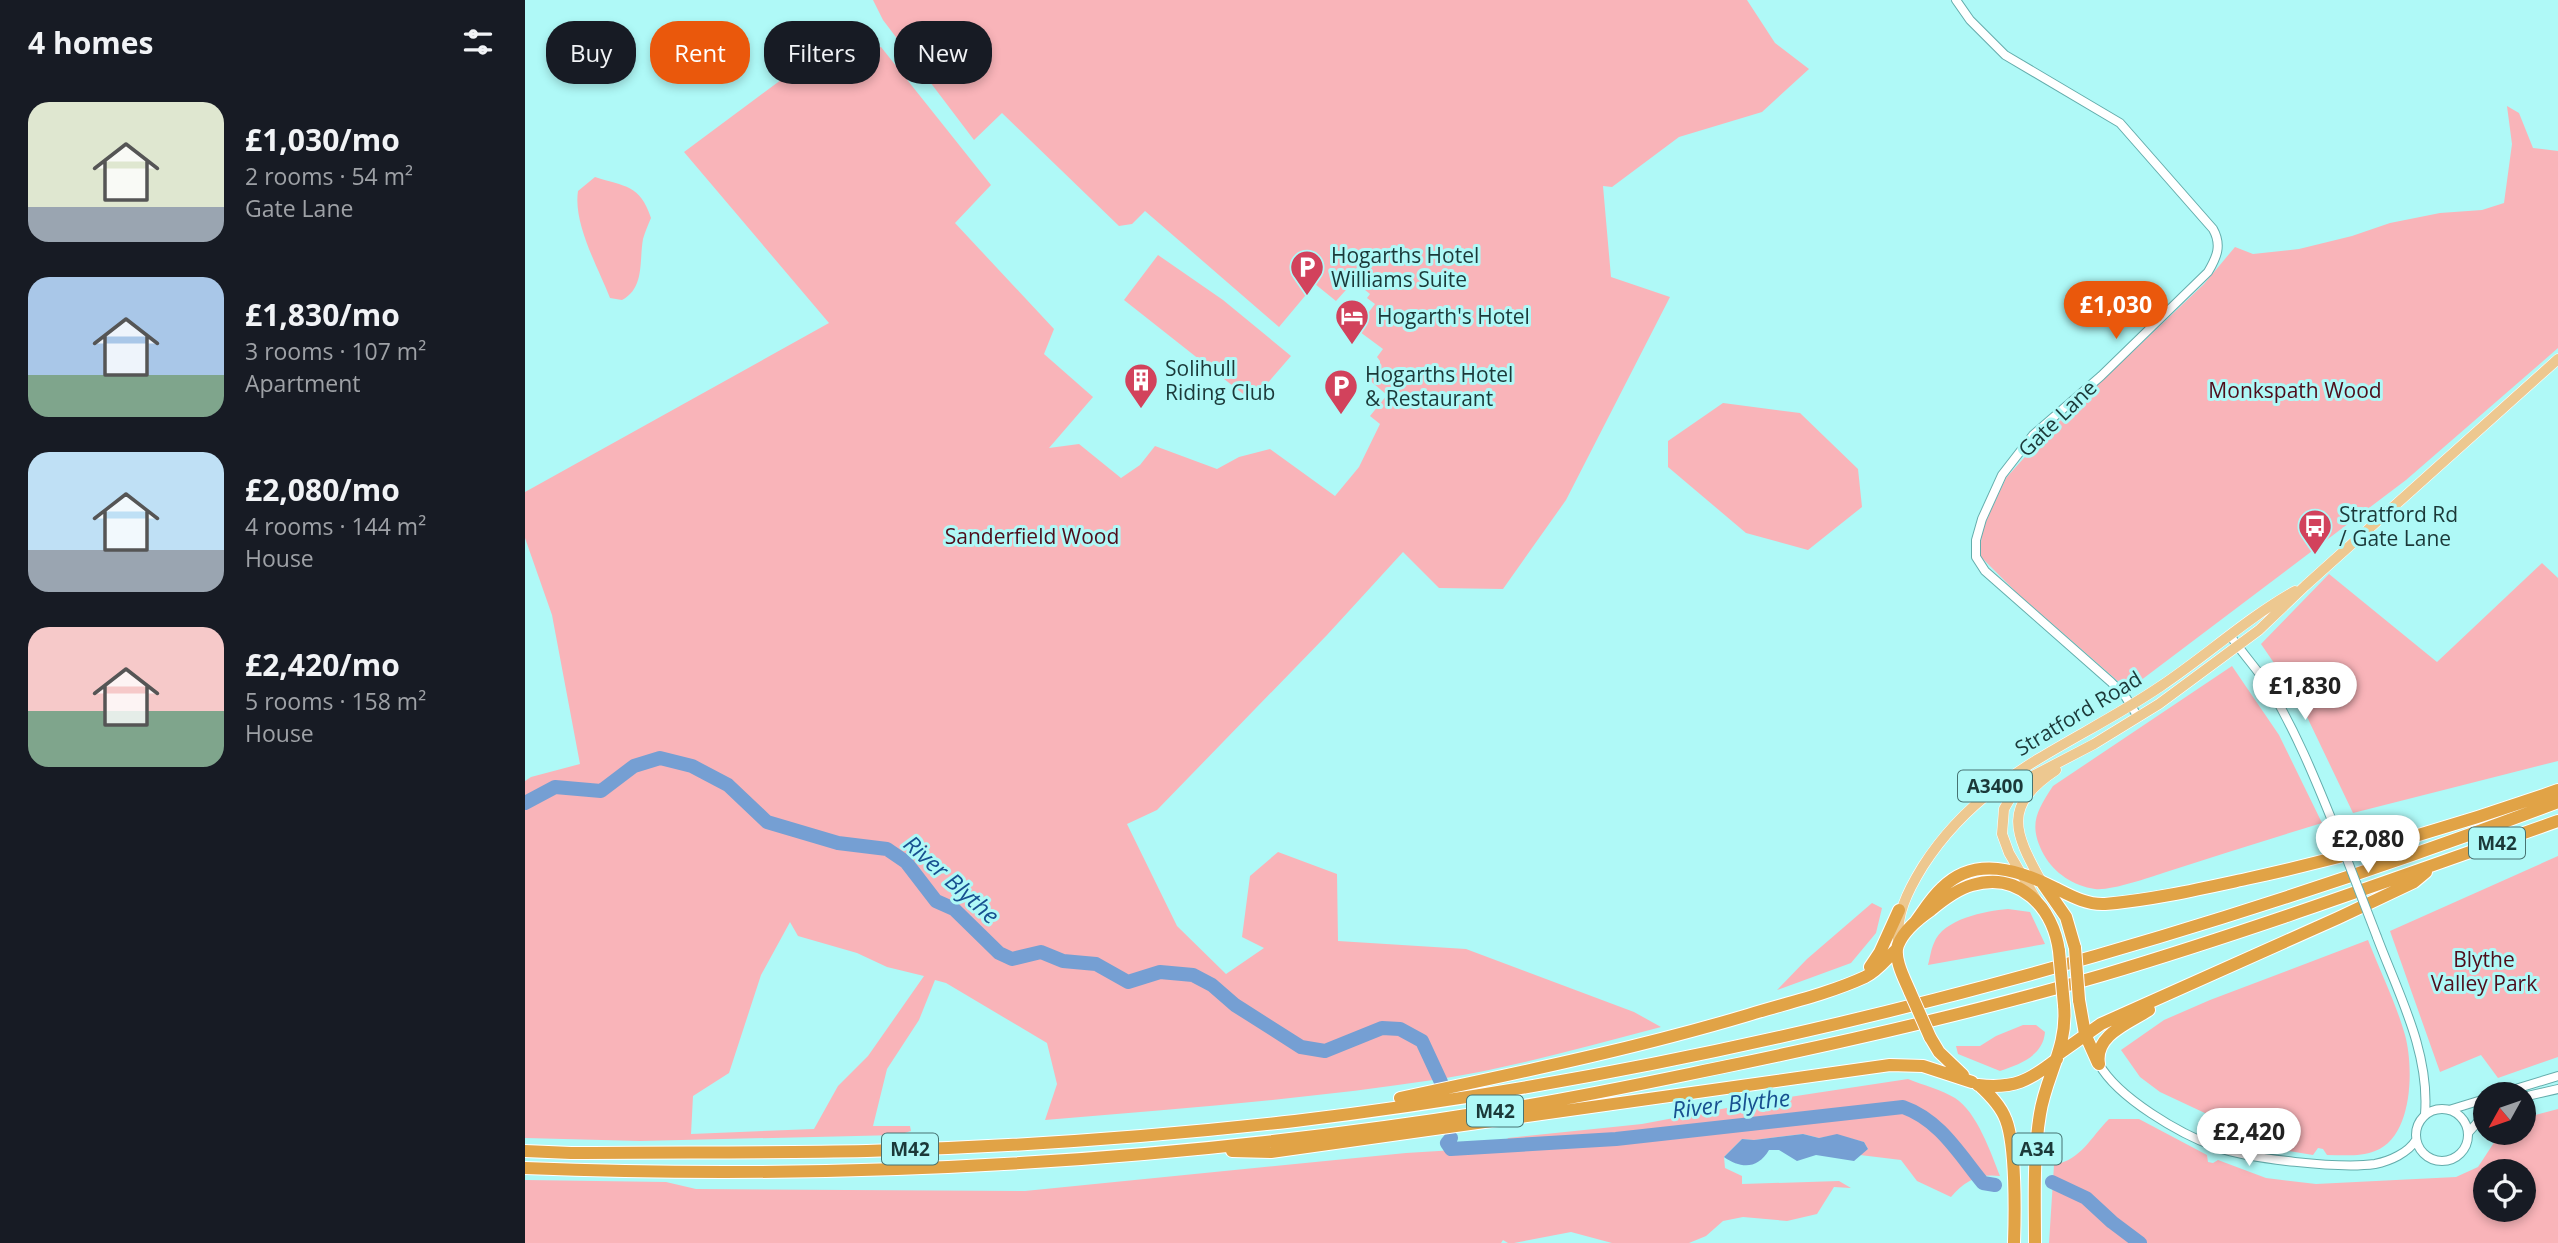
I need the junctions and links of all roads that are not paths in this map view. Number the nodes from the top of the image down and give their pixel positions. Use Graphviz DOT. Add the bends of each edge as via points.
graph roads {
  1 [pos="1956,0"];
  2 [pos="2558,359"];
  3 [pos="2305,586"];
  4 [pos="2230,635"];
  5 [pos="2237,645"];
  6 [pos="2131,706"];
  7 [pos="2138,717"];
  8 [pos="2094,744"];
  9 [pos="2558,790"];
  10 [pos="2558,803"];
  11 [pos="2558,821"];
  12 [pos="2435,864"];
  13 [pos="2019,872"];
  14 [pos="2041,881"];
  15 [pos="2038,902"];
  16 [pos="1899,910"];
  17 [pos="1916,921"];
  18 [pos="1897,947"];
  19 [pos="1854,981"];
  20 [pos="2175,992"];
  21 [pos="2085,1034"];
  22 [pos="2059,1056"];
  23 [pos="2099,1064"];
  24 [pos="2558,1076"];
  25 [pos="1976,1083"];
  26 [pos="2536,1083"];
  27 [pos="2558,1089"];
  28 [pos="2536,1094"];
  29 [pos="2473,1103"];
  30 [pos="2449,1110"];
  31 [pos="2425,1114"];
  32 [pos="1294,1121"];
  33 [pos="2473,1127"];
  34 [pos="2468,1133"];
  35 [pos="2416,1140"];
  36 [pos="525,1151"];
  37 [pos="1161,1151"];
  38 [pos="525,1168"];
  39 [pos="2014,1243"];
  40 [pos="2035,1243"];
  1 -- 6 [label="street, Gate Lane" via="2005,55 2120,122 2218,238 2208,272 2033,435 2002,475 1976,540 1976,556 1985,571 2111,682"];
  2 -- 3 [label="main road, Stratford Road / A3400"];
  3 -- 4 [label="main road, Stratford Road / A3400"];
  3 -- 5 [label="main road, Stratford Road / A3400"];
  4 -- 5 [label="street"];
  4 -- 6 [label="main road, Stratford Road / A3400"];
  5 -- 7 [label="main road, Stratford Road / A3400"];
  5 -- 31 [label="street, bridge" via="2282,709 2333,823 2423,1065"];
  6 -- 7 [label="street, Gate Lane"];
  6 -- 16 [label="main road, Stratford Road / A3400" via="2046,753 1977,801 1929,857"];
  7 -- 8 [label="main road, Stratford Road / A3400"];
  8 -- 13 [label="main road, Stratford Road / A3400" via="2027,779 2009,799 2001,821 2002,835"];
  8 -- 14 [label="main road" via="2035,786 2022,804 2018,835"];
  9 -- 14 [label="highway" via="2358,853 2195,890 2101,904 2072,897"];
  10 -- 32 [label="highway, M42" via="2170,935 1828,1027 1599,1075"];
  11 -- 12 [label="highway, M42"];
  12 -- 20 [label="highway" via="2414,882"];
  12 -- 37 [label="highway, M42" via="2101,975 1844,1042 1495,1111"];
  13 -- 14 [label="highway"];
  13 -- 15 [label="main road, Stratford Road / A3400"];
  13 -- 17 [label="highway" via="1983,869 1962,874 1940,889"];
  14 -- 21 [label="highway, bridge" via="2066,917 2075,948"];
  15 -- 17 [label="highway" via="2011,886 1979,883 1958,891"];
  15 -- 22 [label="highway, A34, bridge" via="2053,925 2059,951 2065,1018"];
  16 -- 18 [label="main road, Stratford Road"];
  16 -- 19 [label="highway" via="1880,952"];
  17 -- 18 [label="highway"];
  18 -- 19 [label="highway" via="1873,972"];
  18 -- 25 [label="highway, A34, bridge" via="1930,1037 1950,1065"];
  19 -- 32 [label="highway" via="1614,1052"];
  20 -- 21 [label="highway"];
  20 -- 23 [label="highway" via="2102,1042"];
  21 -- 22 [label="highway"];
  21 -- 23 [label="highway"];
  22 -- 25 [label="highway" via="2023,1082 2003,1087"];
  22 -- 40 [label="highway, A34" via="2039,1116"];
  23 -- 35 [label="street" via="2144,1107 2217,1147 2274,1159 2375,1164 2408,1150"];
  24 -- 26 [label="street"];
  25 -- 37 [label="highway" via="1923,1066 1890,1065 1271,1152"];
  25 -- 39 [label="highway, A34" via="2000,1108 2008,1126"];
  27 -- 28 [label="street"];
  29 -- 30 [label="street"];
  30 -- 31 [label="street"];
  30 -- 34 [label="street" via="2462,1118"];
  31 -- 35 [label="street" via="2417,1126"];
  32 -- 36 [label="highway, M42" via="1115,1138 869,1151"];
  33 -- 34 [label="street"];
  34 -- 35 [label="street" via="2465,1148 2445,1161 2423,1154"];
  37 -- 38 [label="highway, M42" via="973,1165 770,1171"];
}
